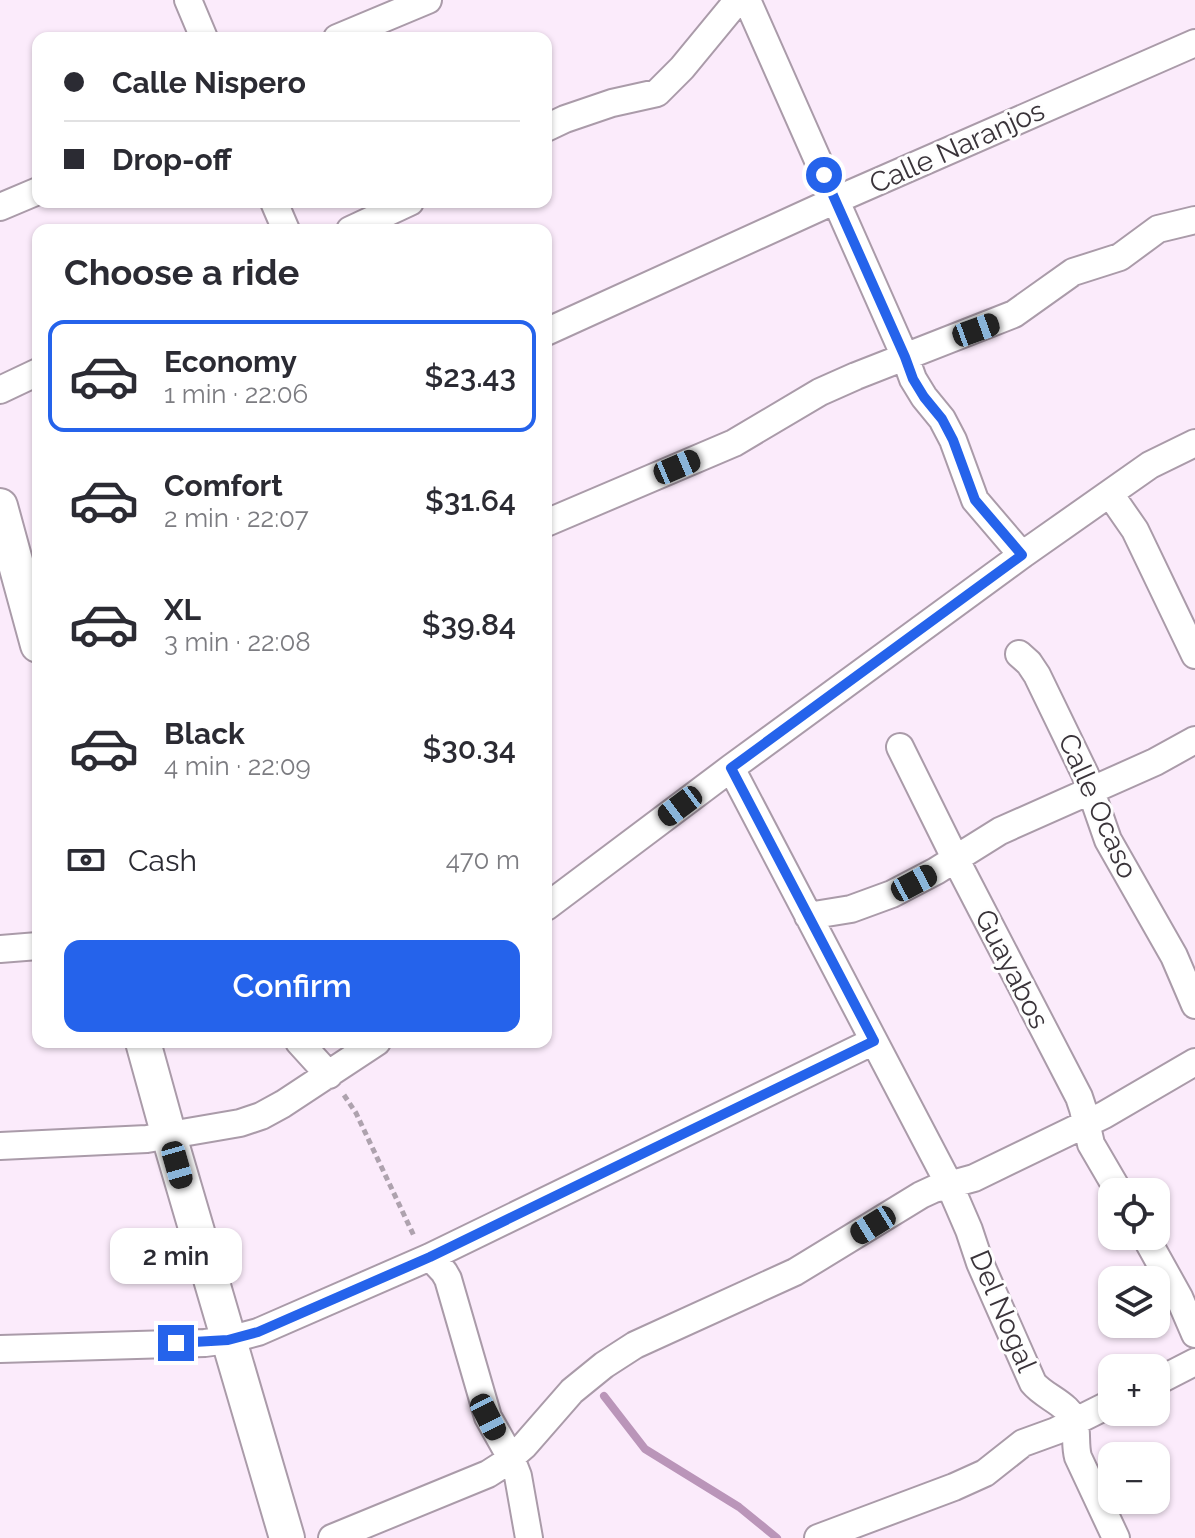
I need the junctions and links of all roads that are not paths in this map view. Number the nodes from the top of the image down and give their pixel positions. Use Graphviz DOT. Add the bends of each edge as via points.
graph roads {
  1 [pos="188,0"];
  2 [pos="428,0"];
  3 [pos="738,0"];
  4 [pos="747,0"];
  5 [pos="201,32"];
  6 [pos="352,32"];
  7 [pos="1195,43"];
  8 [pos="552,125"];
  9 [pos="32,194"];
  10 [pos="836,200"];
  11 [pos="0,207"];
  12 [pos="397,208"];
  13 [pos="1195,220"];
  14 [pos="363,224"];
  15 [pos="552,329"];
  16 [pos="905,357"];
  17 [pos="32,375"];
  18 [pos="0,390"];
  19 [pos="1195,443"];
  20 [pos="1110,494"];
  21 [pos="0,506"];
  22 [pos="552,520"];
  23 [pos="1022,555"];
  24 [pos="29,572"];
  25 [pos="32,596"];
  26 [pos="1019,654"];
  27 [pos="1195,655"];
  28 [pos="1195,740"];
  29 [pos="900,747"];
  30 [pos="731,768"];
  31 [pos="1092,789"];
  32 [pos="956,860"];
  33 [pos="552,902"];
  34 [pos="808,916"];
  35 [pos="1,945"];
  36 [pos="32,946"];
  37 [pos="1195,1005"];
  38 [pos="874,1041"];
  39 [pos="145,1048"];
  40 [pos="304,1048"];
  41 [pos="368,1048"];
  42 [pos="1195,1062"];
  43 [pos="329,1075"];
  44 [pos="1087,1124"];
  45 [pos="169,1136"];
  46 [pos="0,1146"];
  47 [pos="1111,1178"];
  48 [pos="950,1186"];
  49 [pos="1153,1250"];
  50 [pos="430,1257"];
  51 [pos="1195,1334"];
  52 [pos="228,1340"];
  53 [pos="0,1349"];
  54 [pos="1195,1362"];
  55 [pos="1170,1375"];
  56 [pos="1098,1410"];
  57 [pos="1075,1422"];
  58 [pos="511,1458"];
  59 [pos="287,1538"];
  60 [pos="332,1538"];
  61 [pos="529,1538"];
  62 [pos="818,1538"];
  63 [pos="1116,1538"];
  1 -- 5 [label="street"];
  2 -- 6 [label="street"];
  3 -- 8 [label="street" via="657,93"];
  4 -- 10 [label="street"];
  7 -- 10 [label="street, Calle Naranjos"];
  9 -- 11 [label="street"];
  10 -- 15 [label="street, Calle Naranjos"];
  10 -- 16 [label="street"];
  12 -- 14 [label="street"];
  13 -- 16 [label="street" via="1158,229 1120,257 1073,272 1014,314"];
  16 -- 22 [label="street" via="820,392 734,443"];
  16 -- 23 [label="street" via="913,379 953,440 975,500"];
  17 -- 18 [label="street"];
  19 -- 20 [label="street" via="1150,465"];
  20 -- 23 [label="street"];
  20 -- 27 [label="street" via="1135,530"];
  21 -- 24 [label="street"];
  23 -- 30 [label="street"];
  24 -- 25 [label="street"];
  26 -- 31 [label="street, Calle Ocaso" via="1037,675"];
  28 -- 31 [label="street"];
  29 -- 32 [label="street, Guayabos"];
  30 -- 33 [label="street"];
  30 -- 34 [label="street, Del Nogal"];
  31 -- 32 [label="street" via="1000,831"];
  31 -- 37 [label="street, Calle Ocaso" via="1108,840 1174,956"];
  32 -- 34 [label="street" via="870,904"];
  32 -- 44 [label="street, Guayabos" via="1079,1097"];
  34 -- 38 [label="street, Del Nogal"];
  35 -- 36 [label="street"];
  38 -- 48 [label="street, Del Nogal"];
  38 -- 50 [label="street"];
  39 -- 45 [label="street"];
  40 -- 43 [label="street"];
  41 -- 43 [label="street"];
  42 -- 44 [label="street"];
  43 -- 45 [label="street" via="261,1116"];
  44 -- 47 [label="street, Guayabos" via="1091,1144"];
  44 -- 48 [label="street"];
  45 -- 46 [label="street"];
  45 -- 52 [label="street"];
  48 -- 57 [label="street, Del Nogal" via="1033,1383 1063,1405"];
  48 -- 58 [label="street" via="921,1195 795,1272 635,1345 572,1391"];
  49 -- 51 [label="street"];
  50 -- 52 [label="street" via="258,1332"];
  50 -- 58 [label="street" via="448,1279 488,1417"];
  52 -- 53 [label="street"];
  52 -- 59 [label="street"];
  54 -- 55 [label="street"];
  56 -- 57 [label="street"];
  57 -- 62 [label="street" via="1023,1443 985,1473 954,1487"];
  57 -- 63 [label="street" via="1078,1457"];
  58 -- 60 [label="street" via="488,1474"];
  58 -- 61 [label="street"];
}
